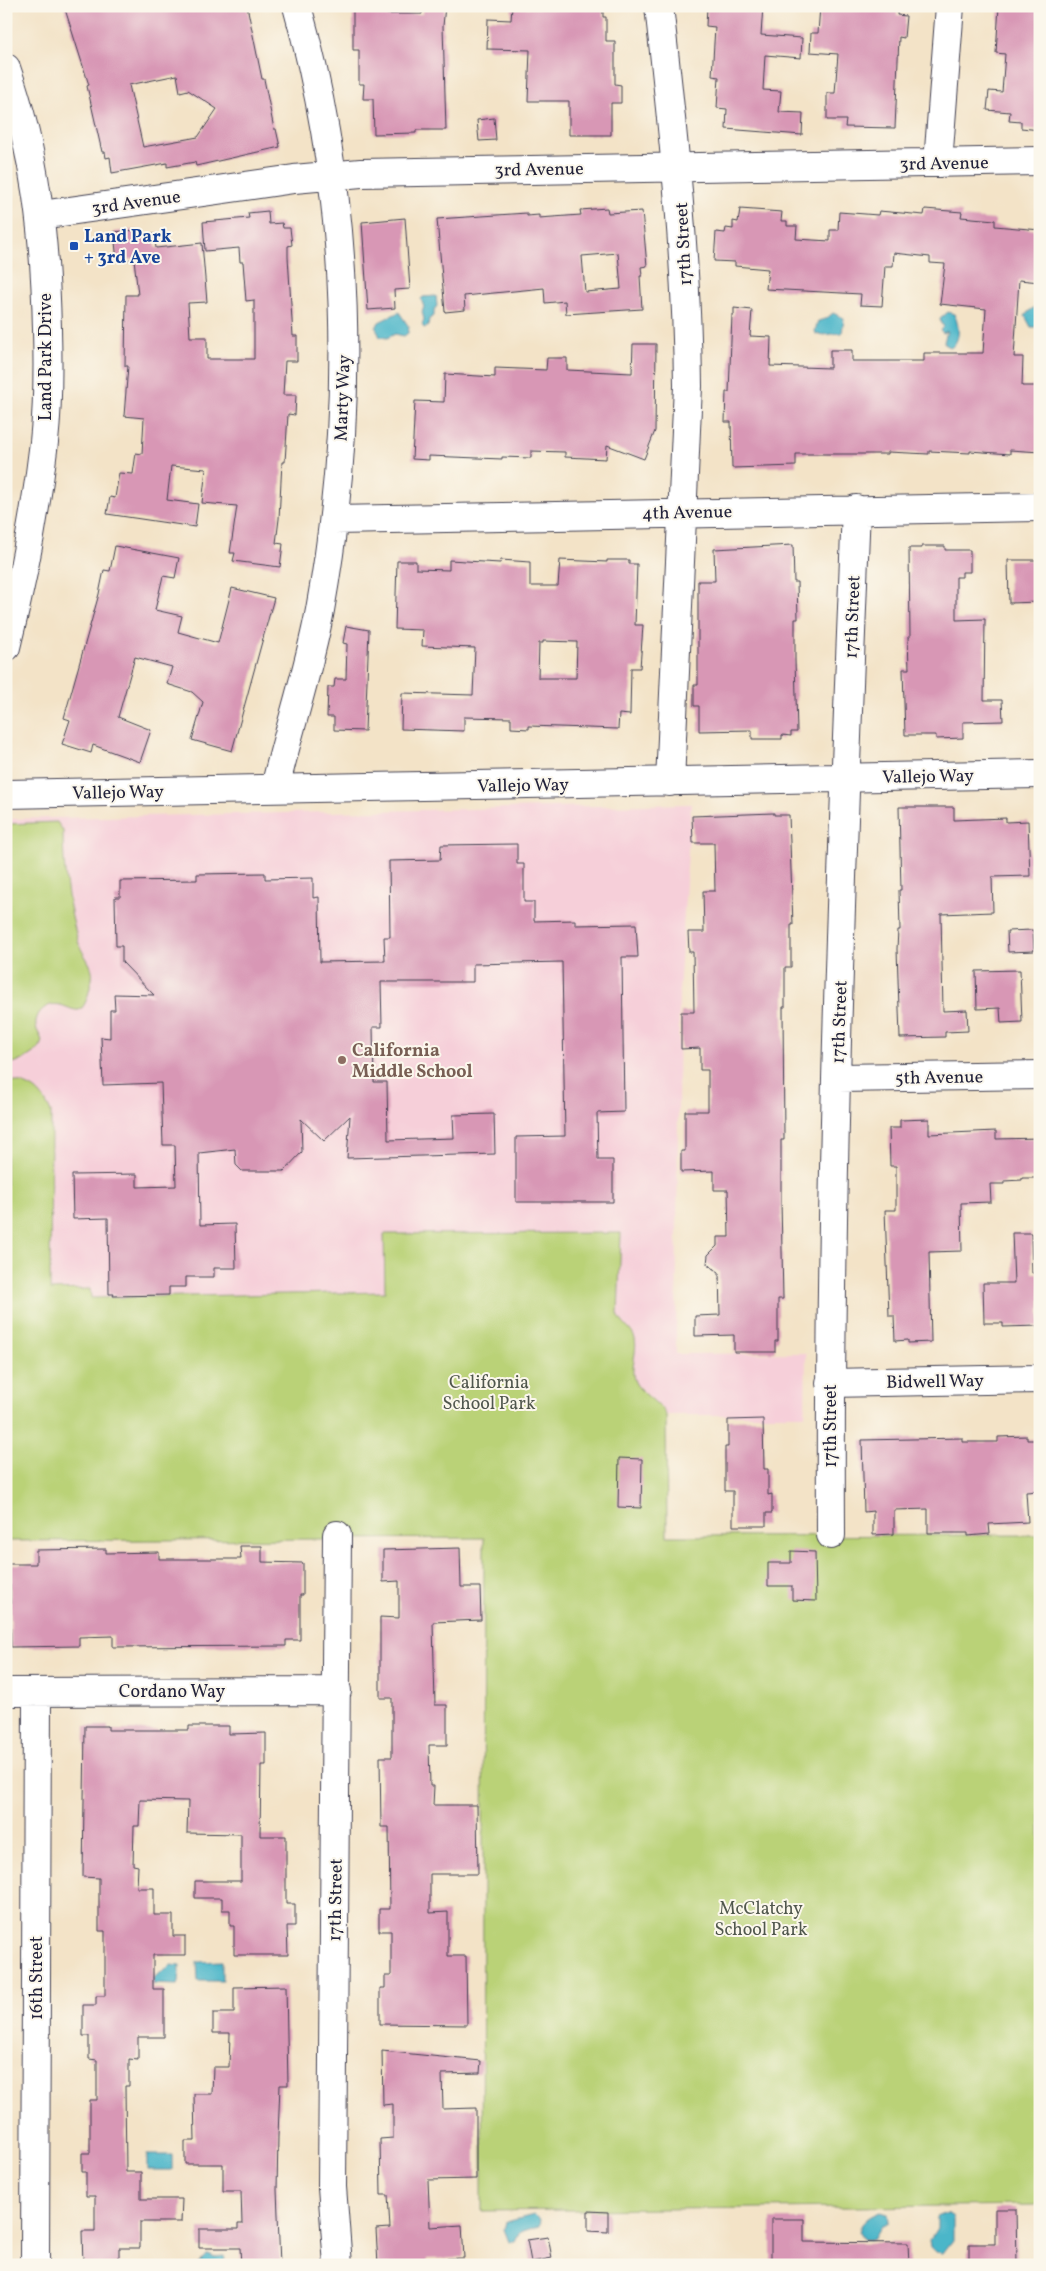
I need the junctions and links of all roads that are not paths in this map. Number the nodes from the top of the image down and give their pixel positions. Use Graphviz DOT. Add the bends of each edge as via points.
graph roads {
  1 [pos="297,6"];
  2 [pos="659,6"];
  3 [pos="950,6"];
  4 [pos="6,68"];
  5 [pos="1040,161"];
  6 [pos="938,163"];
  7 [pos="677,168"];
  8 [pos="332,175"];
  9 [pos="41,215"];
  10 [pos="1040,507"];
  11 [pos="856,509"];
  12 [pos="681,512"];
  13 [pos="334,520"];
  14 [pos="6,647"];
  15 [pos="1040,774"];
  16 [pos="847,778"];
  17 [pos="670,782"];
  18 [pos="274,788"];
  19 [pos="6,794"];
  20 [pos="1040,1075"];
  21 [pos="838,1078"];
  22 [pos="1040,1380"];
  23 [pos="830,1383"];
  24 [pos="337,1535"];
  25 [pos="830,1535"];
  26 [pos="337,1691"];
  27 [pos="6,1692"];
  28 [pos="37,1692"];
  29 [pos="35,2265"];
  30 [pos="338,2265"];
  1 -- 8 [label="street, Marty Way"];
  2 -- 7 [label="street, 17th Street"];
  3 -- 6 [label="street"];
  4 -- 9 [label="street, Land Park Drive" via="30,152"];
  5 -- 6 [label="street, 3rd Avenue"];
  6 -- 7 [label="street, 3rd Avenue"];
  7 -- 8 [label="street, 3rd Avenue" via="394,171"];
  7 -- 12 [label="street, 17th Street" via="688,324"];
  8 -- 9 [label="street, 3rd Avenue"];
  8 -- 13 [label="street, Marty Way" via="339,243 344,370"];
  9 -- 14 [label="street, Land Park Drive" via="48,362 44,441 24,573"];
  10 -- 11 [label="street, 4th Avenue"];
  11 -- 12 [label="street, 4th Avenue"];
  11 -- 16 [label="street, 17th Street"];
  12 -- 13 [label="street, 4th Avenue"];
  12 -- 17 [label="street, 17th Street"];
  13 -- 18 [label="street, Marty Way" via="305,675"];
  15 -- 16 [label="street, Vallejo Way"];
  16 -- 17 [label="street, Vallejo Way"];
  16 -- 21 [label="street, 17th Street"];
  17 -- 18 [label="street, Vallejo Way"];
  18 -- 19 [label="street, Vallejo Way"];
  20 -- 21 [label="street, 5th Avenue"];
  21 -- 23 [label="street, 17th Street"];
  22 -- 23 [label="street, Bidwell Way"];
  23 -- 25 [label="street, 17th Street"];
  24 -- 26 [label="street, 17th Street"];
  26 -- 28 [label="street, Cordano Way"];
  26 -- 30 [label="street, 17th Street" via="332,2187"];
  27 -- 28 [label="street, Cordano Way"];
  28 -- 29 [label="street, 16th Street"];
}
